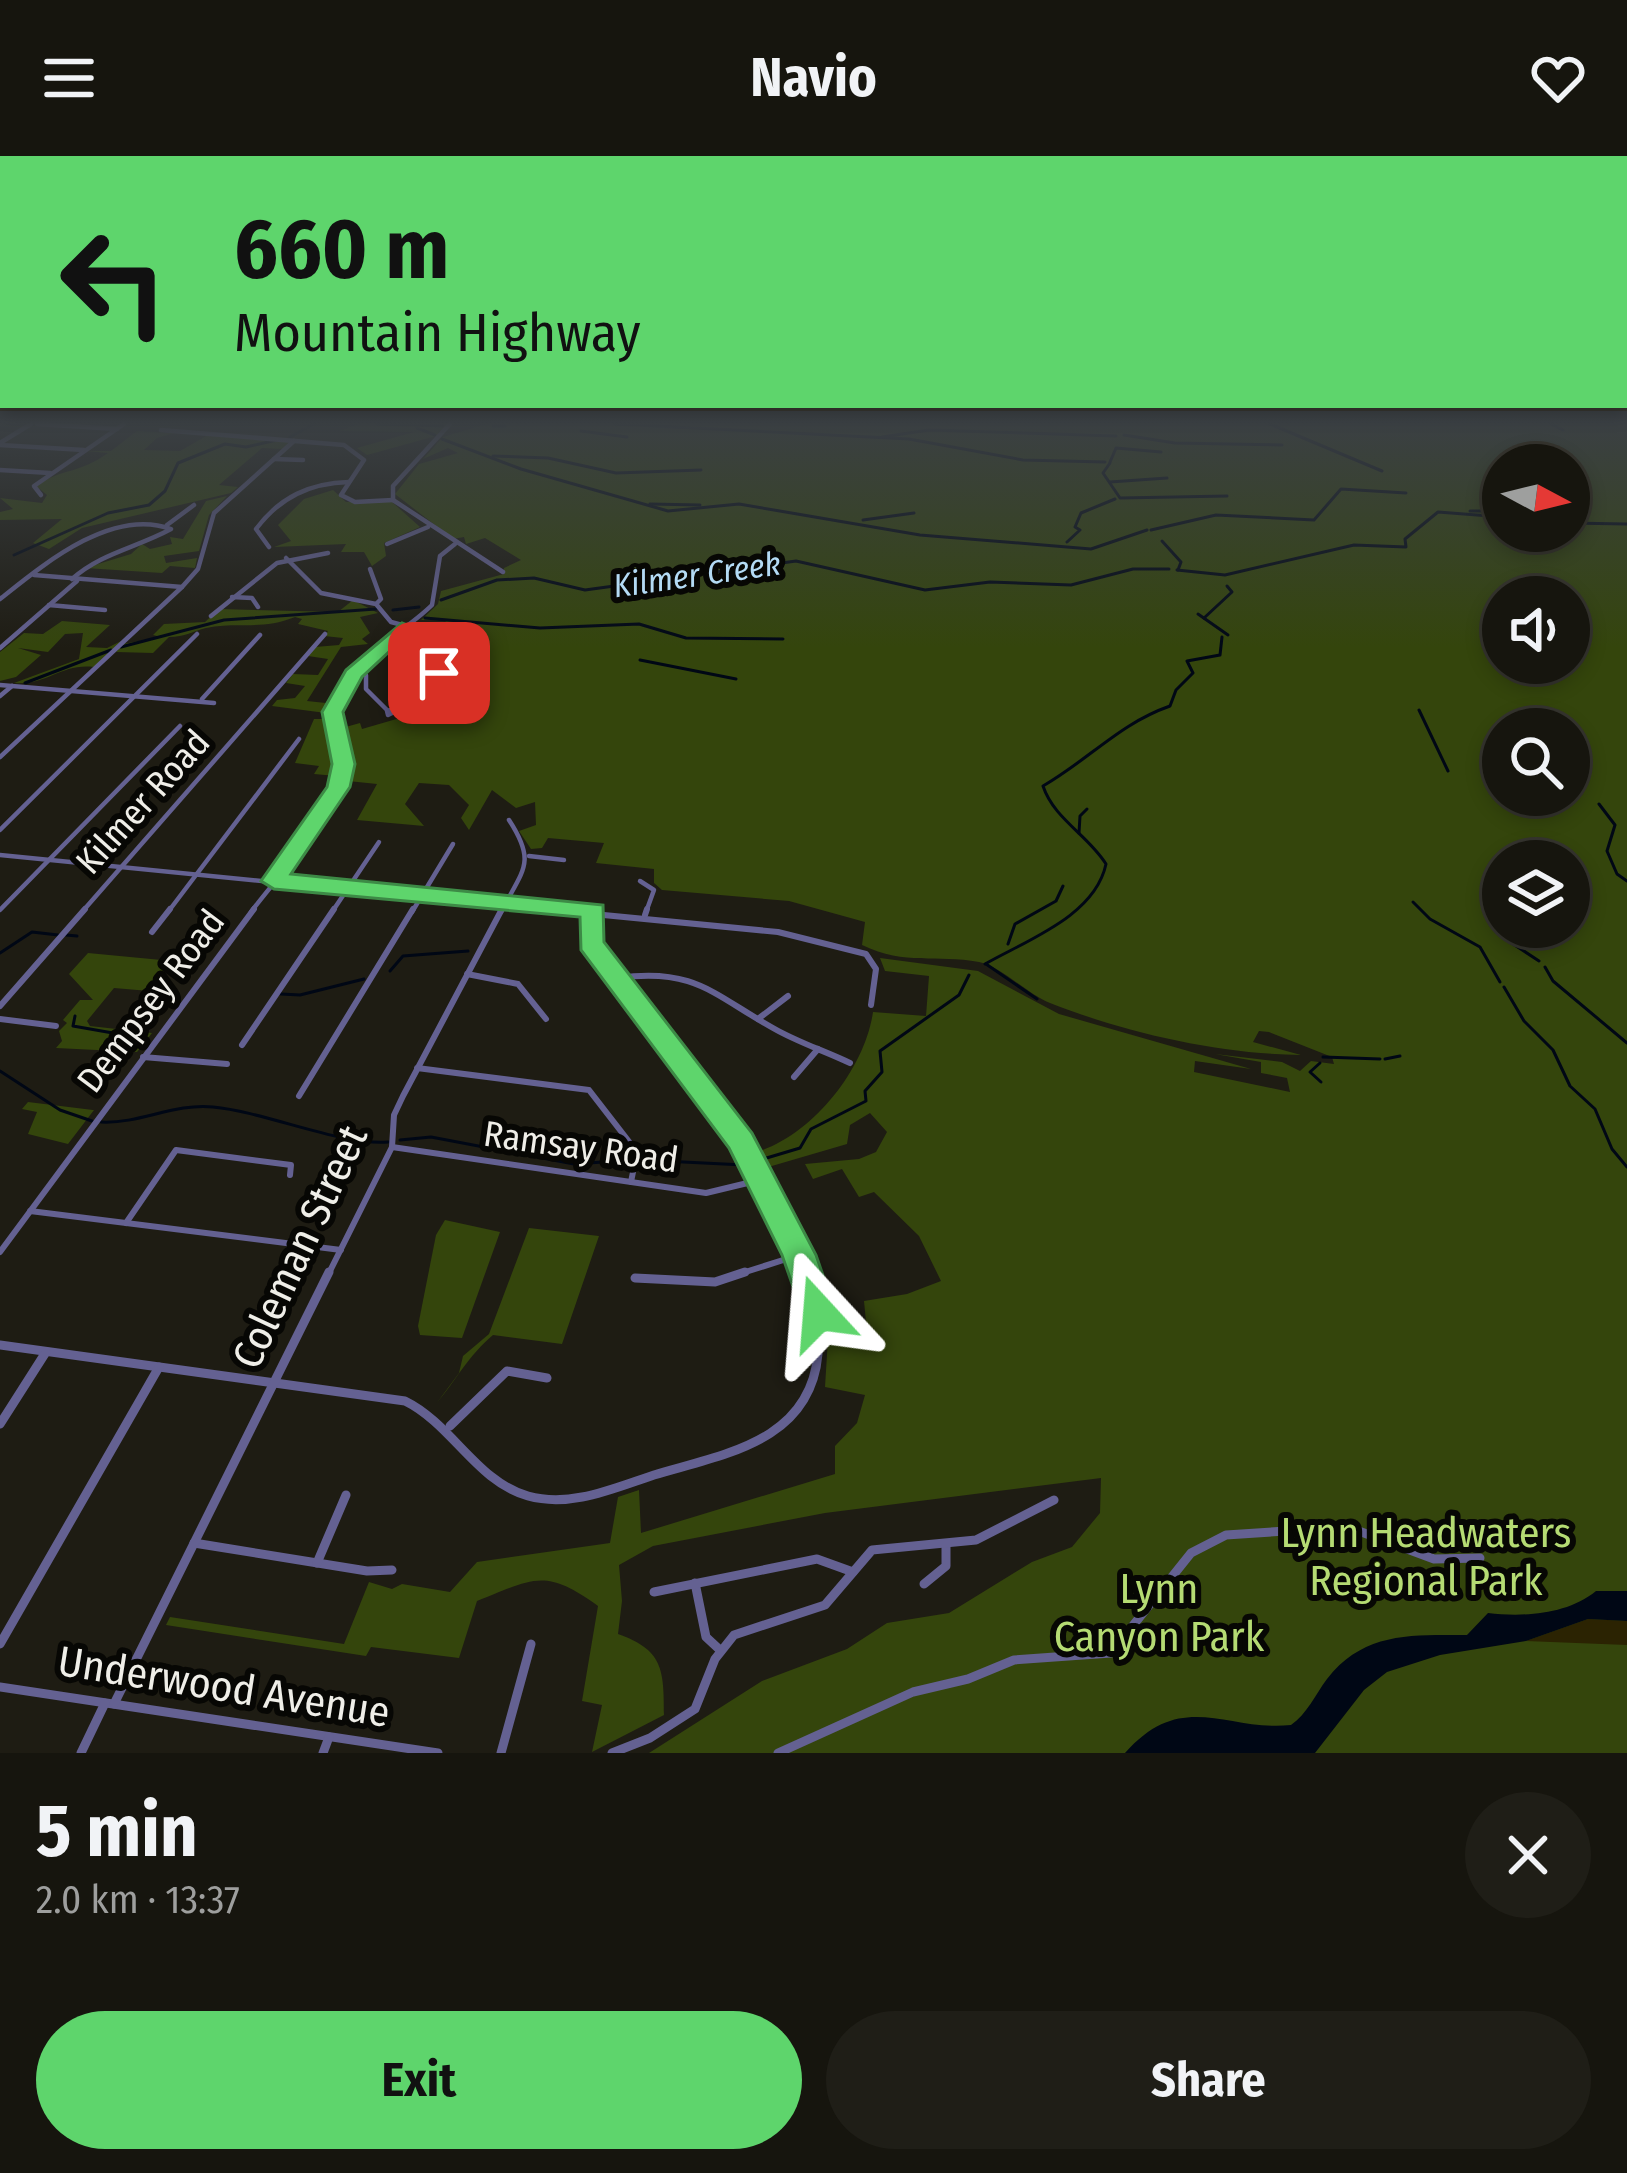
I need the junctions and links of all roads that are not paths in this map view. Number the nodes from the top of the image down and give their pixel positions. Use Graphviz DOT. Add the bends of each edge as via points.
graph roads {
  1 [pos="230,499"];
  2 [pos="285,499"];
  3 [pos="347,499"];
  4 [pos="394,500"];
  5 [pos="194,505"];
  6 [pos="167,525"];
  7 [pos="428,527"];
  8 [pos="387,544"];
  9 [pos="455,544"];
  10 [pos="268,547"];
  11 [pos="328,553"];
  12 [pos="286,558"];
  13 [pos="370,569"];
  14 [pos="503,572"];
  15 [pos="31,575"];
  16 [pos="76,579"];
  17 [pos="182,587"];
  18 [pos="0,589"];
  19 [pos="12,589"];
  20 [pos="230,597"];
  21 [pos="0,599"];
  22 [pos="376,604"];
  23 [pos="49,605"];
  24 [pos="257,607"];
  25 [pos="105,610"];
  26 [pos="211,616"];
  27 [pos="404,627"];
  28 [pos="197,634"];
  29 [pos="325,634"];
  30 [pos="260,635"];
  31 [pos="0,648"];
  32 [pos="434,671"];
  33 [pos="354,674"];
  34 [pos="0,685"];
  35 [pos="11,686"];
  36 [pos="73,691"];
  37 [pos="137,695"];
  38 [pos="0,696"];
  39 [pos="200,701"];
  40 [pos="214,703"];
  41 [pos="388,711"];
  42 [pos="180,726"];
  43 [pos="299,739"];
  44 [pos="0,757"];
  45 [pos="509,820"];
  46 [pos="0,830"];
  47 [pos="380,842"];
  48 [pos="453,844"];
  49 [pos="0,855"];
  50 [pos="529,856"];
  51 [pos="50,860"];
  52 [pos="564,860"];
  53 [pos="122,866"];
  54 [pos="200,874"];
  55 [pos="274,881"];
  56 [pos="640,881"];
  57 [pos="349,887"];
  58 [pos="422,894"];
  59 [pos="506,902"];
  60 [pos="0,910"];
  61 [pos="593,910"];
  62 [pos="645,916"];
  63 [pos="152,932"];
  64 [pos="467,974"];
  65 [pos="617,979"];
  66 [pos="788,996"];
  67 [pos="871,1005"];
  68 [pos="0,1006"];
  69 [pos="0,1019"];
  70 [pos="546,1019"];
  71 [pos="758,1019"];
  72 [pos="56,1025"];
  73 [pos="242,1045"];
  74 [pos="818,1049"];
  75 [pos="143,1057"];
  76 [pos="850,1063"];
  77 [pos="227,1064"];
  78 [pos="417,1068"];
  79 [pos="794,1077"];
  80 [pos="299,1096"];
  81 [pos="392,1148"];
  82 [pos="290,1174"];
  83 [pos="760,1180"];
  84 [pos="631,1182"];
  85 [pos="30,1211"];
  86 [pos="126,1223"];
  87 [pos="341,1250"];
  88 [pos="0,1252"];
  89 [pos="799,1255"];
  90 [pos="634,1278"];
  91 [pos="0,1345"];
  92 [pos="46,1352"];
  93 [pos="160,1367"];
  94 [pos="547,1378"];
  95 [pos="275,1383"];
  96 [pos="0,1424"];
  97 [pos="450,1426"];
  98 [pos="346,1496"];
  99 [pos="1054,1500"];
  100 [pos="193,1543"];
  101 [pos="946,1544"];
  102 [pos="1480,1558"];
  103 [pos="317,1563"];
  104 [pos="392,1570"];
  105 [pos="853,1572"];
  106 [pos="695,1583"];
  107 [pos="924,1584"];
  108 [pos="654,1592"];
  109 [pos="0,1644"];
  110 [pos="531,1644"];
  111 [pos="721,1650"];
  112 [pos="0,1688"];
  113 [pos="110,1703"];
  114 [pos="329,1737"];
  115 [pos="81,1753"];
  116 [pos="323,1753"];
  117 [pos="438,1753"];
  118 [pos="501,1753"];
  119 [pos="612,1753"];
  120 [pos="778,1753"];
  1 -- 17 [label="street" via="214,513 198,569"];
  2 -- 10 [label="street" via="256,529"];
  3 -- 4 [label="street"];
  4 -- 7 [label="street"];
  5 -- 6 [label="street"];
  6 -- 15 [label="street" via="104,531"];
  6 -- 16 [label="street" via="168,535 97,556"];
  7 -- 8 [label="street"];
  7 -- 9 [label="street"];
  9 -- 14 [label="street"];
  9 -- 27 [label="street, Dempsey Road" via="440,556 434,602"];
  11 -- 12 [label="street"];
  12 -- 20 [label="street"];
  12 -- 22 [label="street" via="321,593"];
  13 -- 22 [label="street"];
  15 -- 16 [label="street"];
  15 -- 19 [label="street"];
  16 -- 17 [label="street"];
  16 -- 23 [label="street"];
  17 -- 36 [label="street"];
  18 -- 19 [label="street"];
  19 -- 21 [label="street"];
  20 -- 24 [label="street" via="252,598"];
  20 -- 26 [label="street"];
  22 -- 27 [label="street"];
  23 -- 25 [label="street"];
  23 -- 31 [label="street"];
  27 -- 32 [label="street"];
  27 -- 33 [label="street, Dempsey Road"];
  28 -- 37 [label="street"];
  29 -- 53 [label="street, Kilmer Road"];
  30 -- 39 [label="street"];
  33 -- 41 [label="street" via="367,675 366,689"];
  33 -- 55 [label="street, Dempsey Road" via="332,712 344,764 338,787"];
  34 -- 35 [label="street"];
  35 -- 36 [label="street"];
  35 -- 38 [label="street"];
  36 -- 37 [label="street"];
  36 -- 44 [label="street"];
  37 -- 39 [label="street"];
  37 -- 46 [label="street"];
  39 -- 40 [label="street"];
  42 -- 51 [label="street"];
  43 -- 54 [label="street"];
  45 -- 50 [label="street"];
  47 -- 57 [label="street"];
  48 -- 58 [label="street"];
  49 -- 51 [label="street"];
  50 -- 52 [label="street"];
  50 -- 59 [label="street, Coleman Street"];
  51 -- 53 [label="street"];
  51 -- 60 [label="street"];
  53 -- 54 [label="street"];
  53 -- 68 [label="street, Kilmer Road"];
  54 -- 55 [label="street"];
  54 -- 63 [label="street"];
  55 -- 57 [label="street"];
  55 -- 75 [label="street, Dempsey Road"];
  56 -- 62 [label="street" via="654,890"];
  57 -- 58 [label="street"];
  57 -- 73 [label="street"];
  58 -- 59 [label="street"];
  58 -- 80 [label="street"];
  59 -- 61 [label="street"];
  59 -- 64 [label="street, Coleman Street"];
  61 -- 62 [label="street"];
  61 -- 65 [label="street" via="590,944"];
  62 -- 67 [label="street" via="861,951 876,969"];
  64 -- 70 [label="street" via="518,984"];
  64 -- 78 [label="street, Coleman Street"];
  65 -- 71 [label="street" via="700,982"];
  65 -- 83 [label="street" via="736,1134"];
  66 -- 71 [label="street"];
  69 -- 72 [label="street"];
  71 -- 74 [label="street"];
  74 -- 76 [label="street"];
  74 -- 79 [label="street"];
  75 -- 77 [label="street"];
  75 -- 85 [label="street, Dempsey Road"];
  78 -- 81 [label="street, Coleman Street" via="394,1115"];
  78 -- 84 [label="street" via="590,1090 637,1151"];
  81 -- 84 [label="street, Ramsay Road"];
  81 -- 87 [label="street, Coleman Street"];
  82 -- 86 [label="street" via="291,1165 176,1150"];
  83 -- 84 [label="street, Ramsay Road" via="713,1193"];
  83 -- 89 [label="street"];
  85 -- 86 [label="street"];
  85 -- 88 [label="street, Dempsey Road"];
  86 -- 87 [label="street"];
  87 -- 95 [label="street, Coleman Street"];
  89 -- 90 [label="street" via="715,1282"];
  89 -- 97 [label="street" via="816,1298 813,1390 791,1423 752,1446 552,1500 502,1485"];
  91 -- 92 [label="street"];
  92 -- 93 [label="street"];
  92 -- 96 [label="street"];
  93 -- 95 [label="street"];
  93 -- 109 [label="street"];
  94 -- 97 [label="street" via="507,1371"];
  95 -- 97 [label="street" via="392,1398"];
  95 -- 100 [label="street, Coleman Street"];
  98 -- 103 [label="street"];
  99 -- 101 [label="street" via="991,1535"];
  100 -- 103 [label="street"];
  100 -- 113 [label="street, Coleman Street"];
  101 -- 105 [label="street" via="880,1546"];
  101 -- 107 [label="street" via="946,1566"];
  102 -- 120 [label="street" via="1434,1559 1348,1527 1226,1535 1191,1553 1111,1653 1014,1660 913,1692"];
  103 -- 104 [label="street"];
  105 -- 106 [label="street" via="817,1559"];
  105 -- 111 [label="street" via="825,1605 742,1631"];
  106 -- 108 [label="street"];
  106 -- 111 [label="street" via="706,1637"];
  110 -- 118 [label="street"];
  111 -- 119 [label="street" via="695,1709"];
  112 -- 113 [label="street, Underwood Avenue"];
  113 -- 114 [label="street, Underwood Avenue"];
  113 -- 115 [label="street, Coleman Street"];
  114 -- 116 [label="street"];
  114 -- 117 [label="street, Underwood Avenue"];
}
